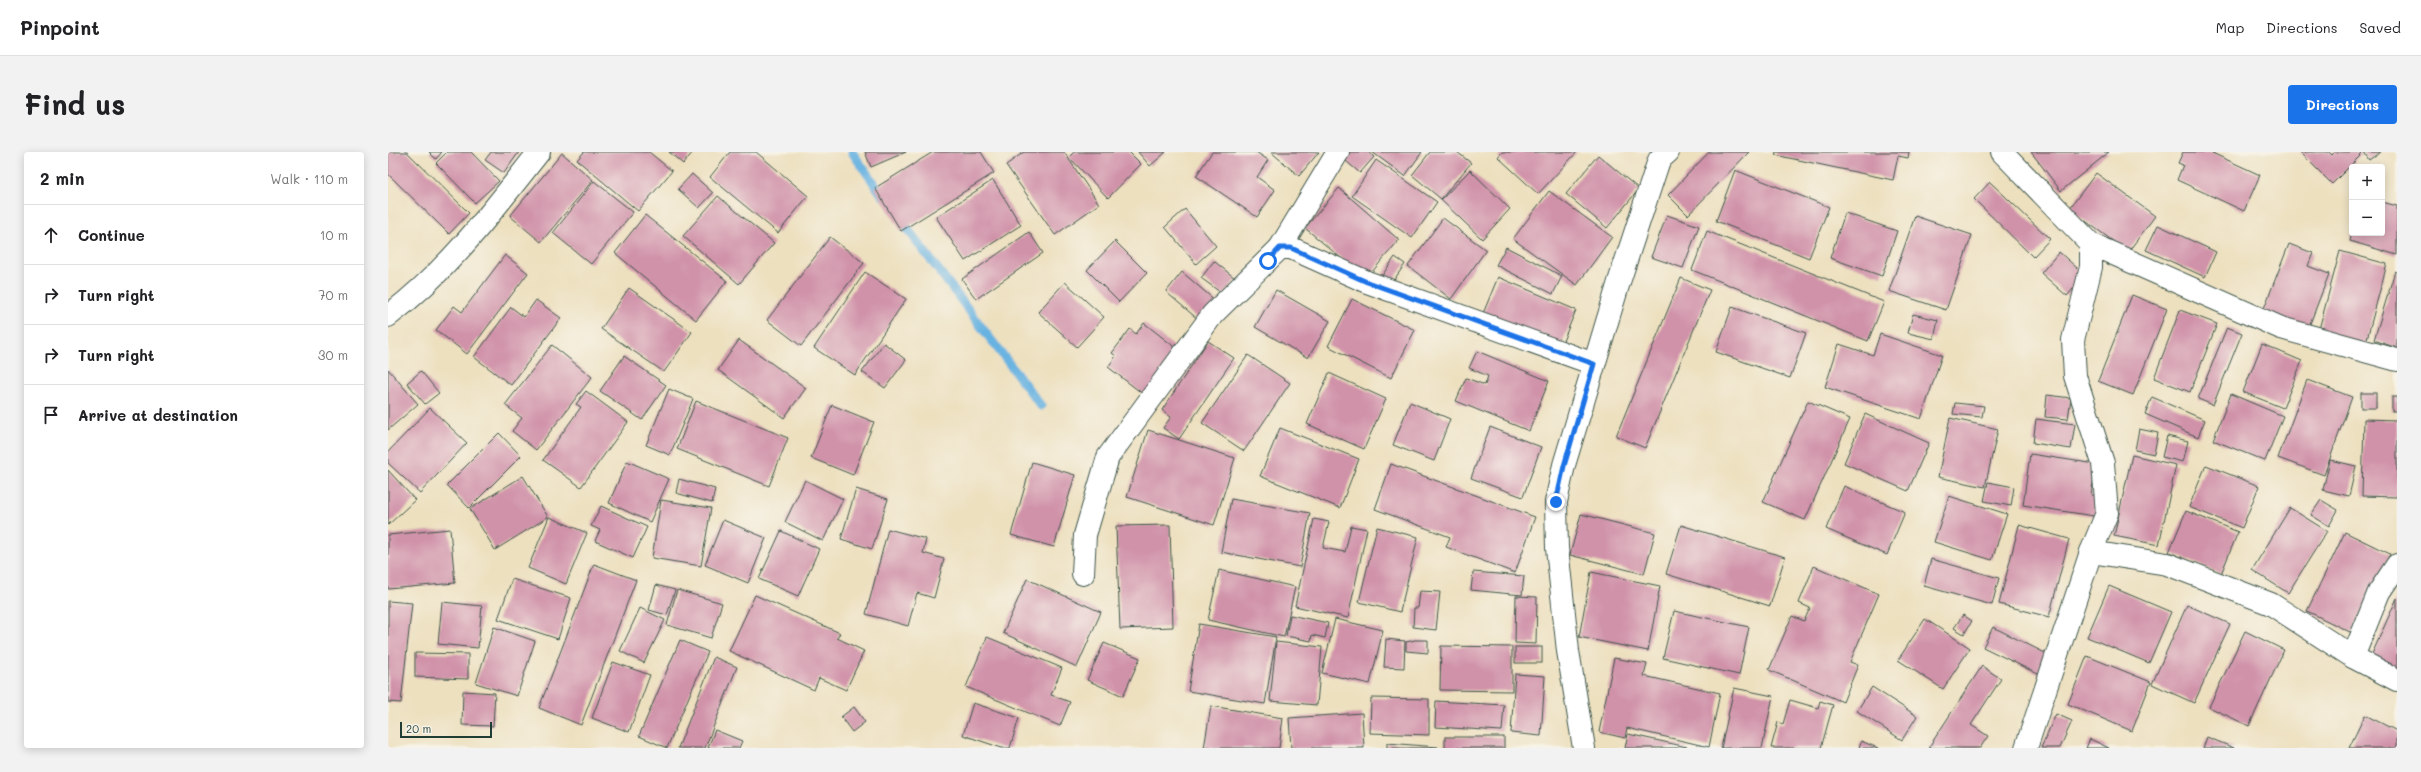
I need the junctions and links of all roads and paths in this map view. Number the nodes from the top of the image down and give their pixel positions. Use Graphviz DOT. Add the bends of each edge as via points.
graph roads {
  1 [pos="540,152"];
  2 [pos="1338,152"];
  3 [pos="2002,152"];
  4 [pos="1660,155"];
  5 [pos="2091,244"];
  6 [pos="1280,248"];
  7 [pos="388,316"];
  8 [pos="2397,360"];
  9 [pos="1594,364"];
  10 [pos="2091,552"];
  11 [pos="2397,565"];
  12 [pos="1083,574"];
  13 [pos="2353,658"];
  14 [pos="2397,680"];
  15 [pos="1584,748"];
  16 [pos="2026,748"];
  1 -- 7 [label="street" via="474,234 409,300"];
  2 -- 6 [label="street"];
  3 -- 5 [label="street"];
  4 -- 9 [label="street"];
  5 -- 8 [label="street" via="2281,328"];
  5 -- 10 [label="street" via="2091,267 2073,340 2075,376 2103,463 2107,506 2107,513"];
  6 -- 9 [label="street" via="1291,248 1367,282"];
  6 -- 12 [label="street" via="1213,314 1108,457 1085,535"];
  9 -- 15 [label="street" via="1556,502 1557,548 1568,651"];
  10 -- 13 [label="street" via="2167,564 2271,604"];
  10 -- 16 [label="street"];
  11 -- 13 [label="street" via="2379,592"];
  13 -- 14 [label="street"];
}
